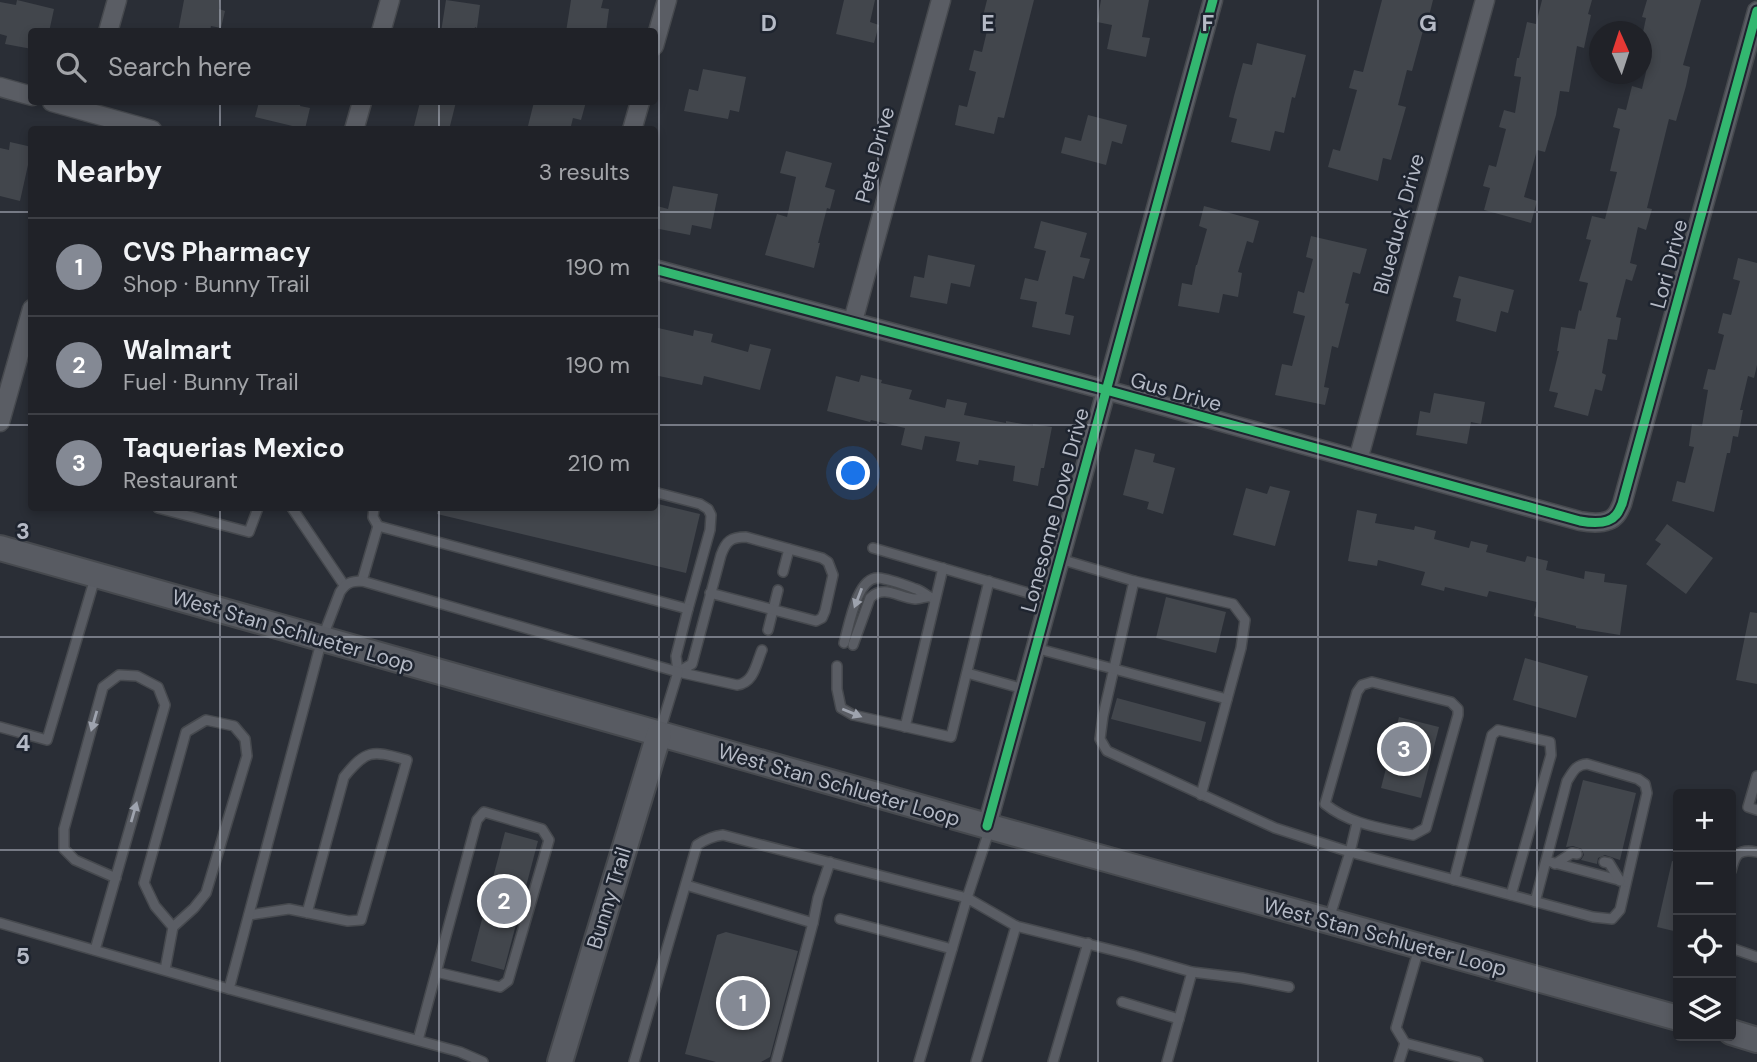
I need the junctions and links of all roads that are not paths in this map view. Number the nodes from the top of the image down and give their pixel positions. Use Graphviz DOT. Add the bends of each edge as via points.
graph roads {
  1 [pos="117,0"];
  2 [pos="390,0"];
  3 [pos="667,0"];
  4 [pos="941,0"];
  5 [pos="1213,0"];
  6 [pos="1485,0"];
  7 [pos="1757,11"];
  8 [pos="109,28"];
  9 [pos="382,28"];
  10 [pos="658,32"];
  11 [pos="0,87"];
  12 [pos="28,95"];
  13 [pos="361,105"];
  14 [pos="639,105"];
  15 [pos="88,106"];
  16 [pos="82,126"];
  17 [pos="141,126"];
  18 [pos="356,126"];
  19 [pos="633,126"];
  20 [pos="658,269"];
  21 [pos="853,321"];
  22 [pos="28,323"];
  23 [pos="1106,390"];
  24 [pos="0,422"];
  25 [pos="1357,460"];
  26 [pos="658,493"];
  27 [pos="169,511"];
  28 [pos="257,511"];
  29 [pos="294,511"];
  30 [pos="374,511"];
  31 [pos="1608,520"];
  32 [pos="378,526"];
  33 [pos="0,548"];
  34 [pos="873,548"];
  35 [pos="789,549"];
  36 [pos="1060,559"];
  37 [pos="943,568"];
  38 [pos="783,572"];
  39 [pos="96,575"];
  40 [pos="362,581"];
  41 [pos="989,581"];
  42 [pos="1134,581"];
  43 [pos="344,585"];
  44 [pos="778,590"];
  45 [pos="710,593"];
  46 [pos="931,598"];
  47 [pos="1049,598"];
  48 [pos="688,609"];
  49 [pos="773,610"];
  50 [pos="768,630"];
  51 [pos="322,639"];
  52 [pos="1035,648"];
  53 [pos="762,650"];
  54 [pos="841,668"];
  55 [pos="1114,668"];
  56 [pos="678,672"];
  57 [pos="967,673"];
  58 [pos="1024,689"];
  59 [pos="1227,699"];
  60 [pos="0,727"];
  61 [pos="905,727"];
  62 [pos="659,734"];
  63 [pos="1757,776"];
  64 [pos="1201,795"];
  65 [pos="1757,810"];
  66 [pos="1357,823"];
  67 [pos="988,827"];
  68 [pos="1350,852"];
  69 [pos="1757,852"];
  70 [pos="1577,854"];
  71 [pos="1736,855"];
  72 [pos="830,862"];
  73 [pos="1604,862"];
  74 [pos="1551,863"];
  75 [pos="116,878"];
  76 [pos="1454,880"];
  77 [pos="1623,882"];
  78 [pos="686,885"];
  79 [pos="1511,895"];
  80 [pos="967,898"];
  81 [pos="1535,902"];
  82 [pos="307,913"];
  83 [pos="249,915"];
  84 [pos="840,919"];
  85 [pos="1328,921"];
  86 [pos="0,923"];
  87 [pos="813,923"];
  88 [pos="1016,926"];
  89 [pos="173,927"];
  90 [pos="1087,943"];
  91 [pos="1420,946"];
  92 [pos="952,949"];
  93 [pos="95,950"];
  94 [pos="1736,950"];
  95 [pos="1757,957"];
  96 [pos="165,970"];
  97 [pos="436,972"];
  98 [pos="1192,972"];
  99 [pos="1289,987"];
  100 [pos="229,989"];
  101 [pos="1122,1002"];
  102 [pos="1673,1017"];
  103 [pos="1179,1018"];
  104 [pos="1736,1033"];
  105 [pos="1757,1038"];
  106 [pos="418,1041"];
  107 [pos="1405,1043"];
  108 [pos="483,1062"];
  109 [pos="560,1062"];
  110 [pos="634,1062"];
  111 [pos="776,1062"];
  112 [pos="919,1062"];
  113 [pos="976,1062"];
  114 [pos="1053,1062"];
  115 [pos="1167,1062"];
  116 [pos="1399,1062"];
  117 [pos="1478,1062"];
  1 -- 8 [label="street"];
  2 -- 9 [label="street"];
  3 -- 10 [label="street"];
  4 -- 21 [label="street, Pete Drive"];
  5 -- 23 [label="street, Lonesome Dove Drive"];
  6 -- 25 [label="street, Blueduck Drive"];
  7 -- 31 [label="street, Lori Drive" via="1622,504"];
  11 -- 12 [label="street"];
  13 -- 18 [label="street"];
  14 -- 19 [label="street"];
  15 -- 16 [label="street"];
  15 -- 17 [label="street"];
  20 -- 21 [label="street, Gus Drive"];
  21 -- 23 [label="street, Gus Drive"];
  22 -- 24 [label="street"];
  23 -- 25 [label="street, Gus Drive"];
  23 -- 36 [label="street, Lonesome Dove Drive"];
  25 -- 31 [label="street, Gus Drive" via="1580,521"];
  26 -- 48 [label="lane" via="700,504 711,515"];
  27 -- 28 [label="lane" via="249,532"];
  29 -- 43 [label="lane"];
  30 -- 32 [label="lane"];
  32 -- 40 [label="lane"];
  32 -- 48 [label="lane"];
  33 -- 39 [label="main road, West Stan Schlueter Loop"];
  34 -- 37 [label="lane"];
  35 -- 38 [label="lane"];
  35 -- 45 [label="lane" via="734,537 724,544"];
  35 -- 49 [label="lane" via="828,562 833,575 825,611 816,621"];
  36 -- 42 [label="lane"];
  36 -- 47 [label="street, Lonesome Dove Drive"];
  37 -- 41 [label="lane"];
  37 -- 46 [label="lane"];
  39 -- 51 [label="main road, West Stan Schlueter Loop"];
  39 -- 60 [label="lane" via="47,740"];
  40 -- 43 [label="lane"];
  40 -- 56 [label="lane"];
  41 -- 47 [label="lane"];
  41 -- 57 [label="lane"];
  42 -- 55 [label="lane"];
  42 -- 59 [label="lane" via="1233,604 1245,620"];
  43 -- 51 [label="lane"];
  44 -- 49 [label="lane"];
  45 -- 49 [label="lane"];
  45 -- 56 [label="lane" via="692,664"];
  46 -- 46 [label="lane, one-way" via="921,590 869,580 860,590 848,644 874,594"];
  46 -- 61 [label="lane"];
  47 -- 52 [label="street, Lonesome Dove Drive"];
  48 -- 56 [label="lane" via="676,656"];
  49 -- 50 [label="lane"];
  51 -- 62 [label="main road, West Stan Schlueter Loop"];
  51 -- 83 [label="lane"];
  52 -- 55 [label="lane"];
  52 -- 58 [label="street, Lonesome Dove Drive"];
  53 -- 56 [label="lane" via="750,681 744,684"];
  54 -- 61 [label="lane, one-way" via="837,683 841,708"];
  55 -- 59 [label="lane"];
  55 -- 64 [label="lane" via="1100,739 1107,751"];
  56 -- 62 [label="lane"];
  57 -- 58 [label="lane"];
  57 -- 61 [label="lane" via="951,737"];
  58 -- 67 [label="street, Lonesome Dove Drive"];
  59 -- 64 [label="lane"];
  62 -- 67 [label="main road, West Stan Schlueter Loop"];
  62 -- 109 [label="main road, Bunny Trail"];
  63 -- 65 [label="lane" via="1748,807"];
  64 -- 68 [label="lane" via="1275,828"];
  66 -- 66 [label="lane" via="1413,835 1426,828 1458,715 1451,702 1372,682 1362,685 1325,804"];
  66 -- 68 [label="lane"];
  67 -- 80 [label="lane"];
  67 -- 85 [label="main road, West Stan Schlueter Loop"];
  68 -- 76 [label="lane"];
  68 -- 85 [label="lane"];
  69 -- 71 [label="lane"];
  70 -- 74 [label="lane"];
  72 -- 78 [label="lane" via="715,836 697,845"];
  72 -- 80 [label="lane"];
  72 -- 87 [label="lane"];
  73 -- 77 [label="lane"];
  74 -- 77 [label="lane"];
  74 -- 77 [label="lane" via="1567,781 1575,768 1587,764 1645,784 1647,793"];
  74 -- 81 [label="lane"];
  75 -- 75 [label="lane, one-way" via="164,705 158,687 137,676 119,675 103,687 64,829 64,849 75,860"];
  75 -- 93 [label="lane"];
  76 -- 79 [label="lane"];
  76 -- 79 [label="lane" via="1492,735 1498,730 1550,742 1551,755"];
  77 -- 81 [label="lane" via="1620,909 1612,919"];
  78 -- 87 [label="lane"];
  78 -- 110 [label="lane"];
  79 -- 81 [label="lane"];
  80 -- 88 [label="lane"];
  80 -- 92 [label="lane"];
  82 -- 82 [label="lane" via="361,920 407,760 378,752 358,760 344,777"];
  82 -- 83 [label="lane" via="289,909"];
  83 -- 100 [label="lane"];
  84 -- 92 [label="lane"];
  85 -- 91 [label="main road, West Stan Schlueter Loop"];
  86 -- 93 [label="lane"];
  87 -- 111 [label="lane"];
  88 -- 90 [label="lane"];
  88 -- 113 [label="lane"];
  89 -- 89 [label="lane" via="194,908 210,881 247,756 245,739 234,726 206,720 186,732 144,883"];
  89 -- 96 [label="lane"];
  90 -- 98 [label="lane"];
  90 -- 114 [label="lane"];
  91 -- 102 [label="main road, West Stan Schlueter Loop"];
  91 -- 107 [label="lane" via="1396,1028"];
  92 -- 112 [label="lane"];
  93 -- 96 [label="lane"];
  94 -- 95 [label="lane"];
  96 -- 100 [label="lane"];
  97 -- 97 [label="lane" via="477,820 484,812 542,829 549,840 508,981 500,987"];
  97 -- 106 [label="lane"];
  98 -- 99 [label="lane"];
  98 -- 103 [label="lane"];
  100 -- 106 [label="lane"];
  101 -- 103 [label="lane"];
  103 -- 115 [label="lane"];
  104 -- 105 [label="main road"];
  106 -- 108 [label="lane"];
  107 -- 116 [label="lane"];
  107 -- 117 [label="lane"];
}
